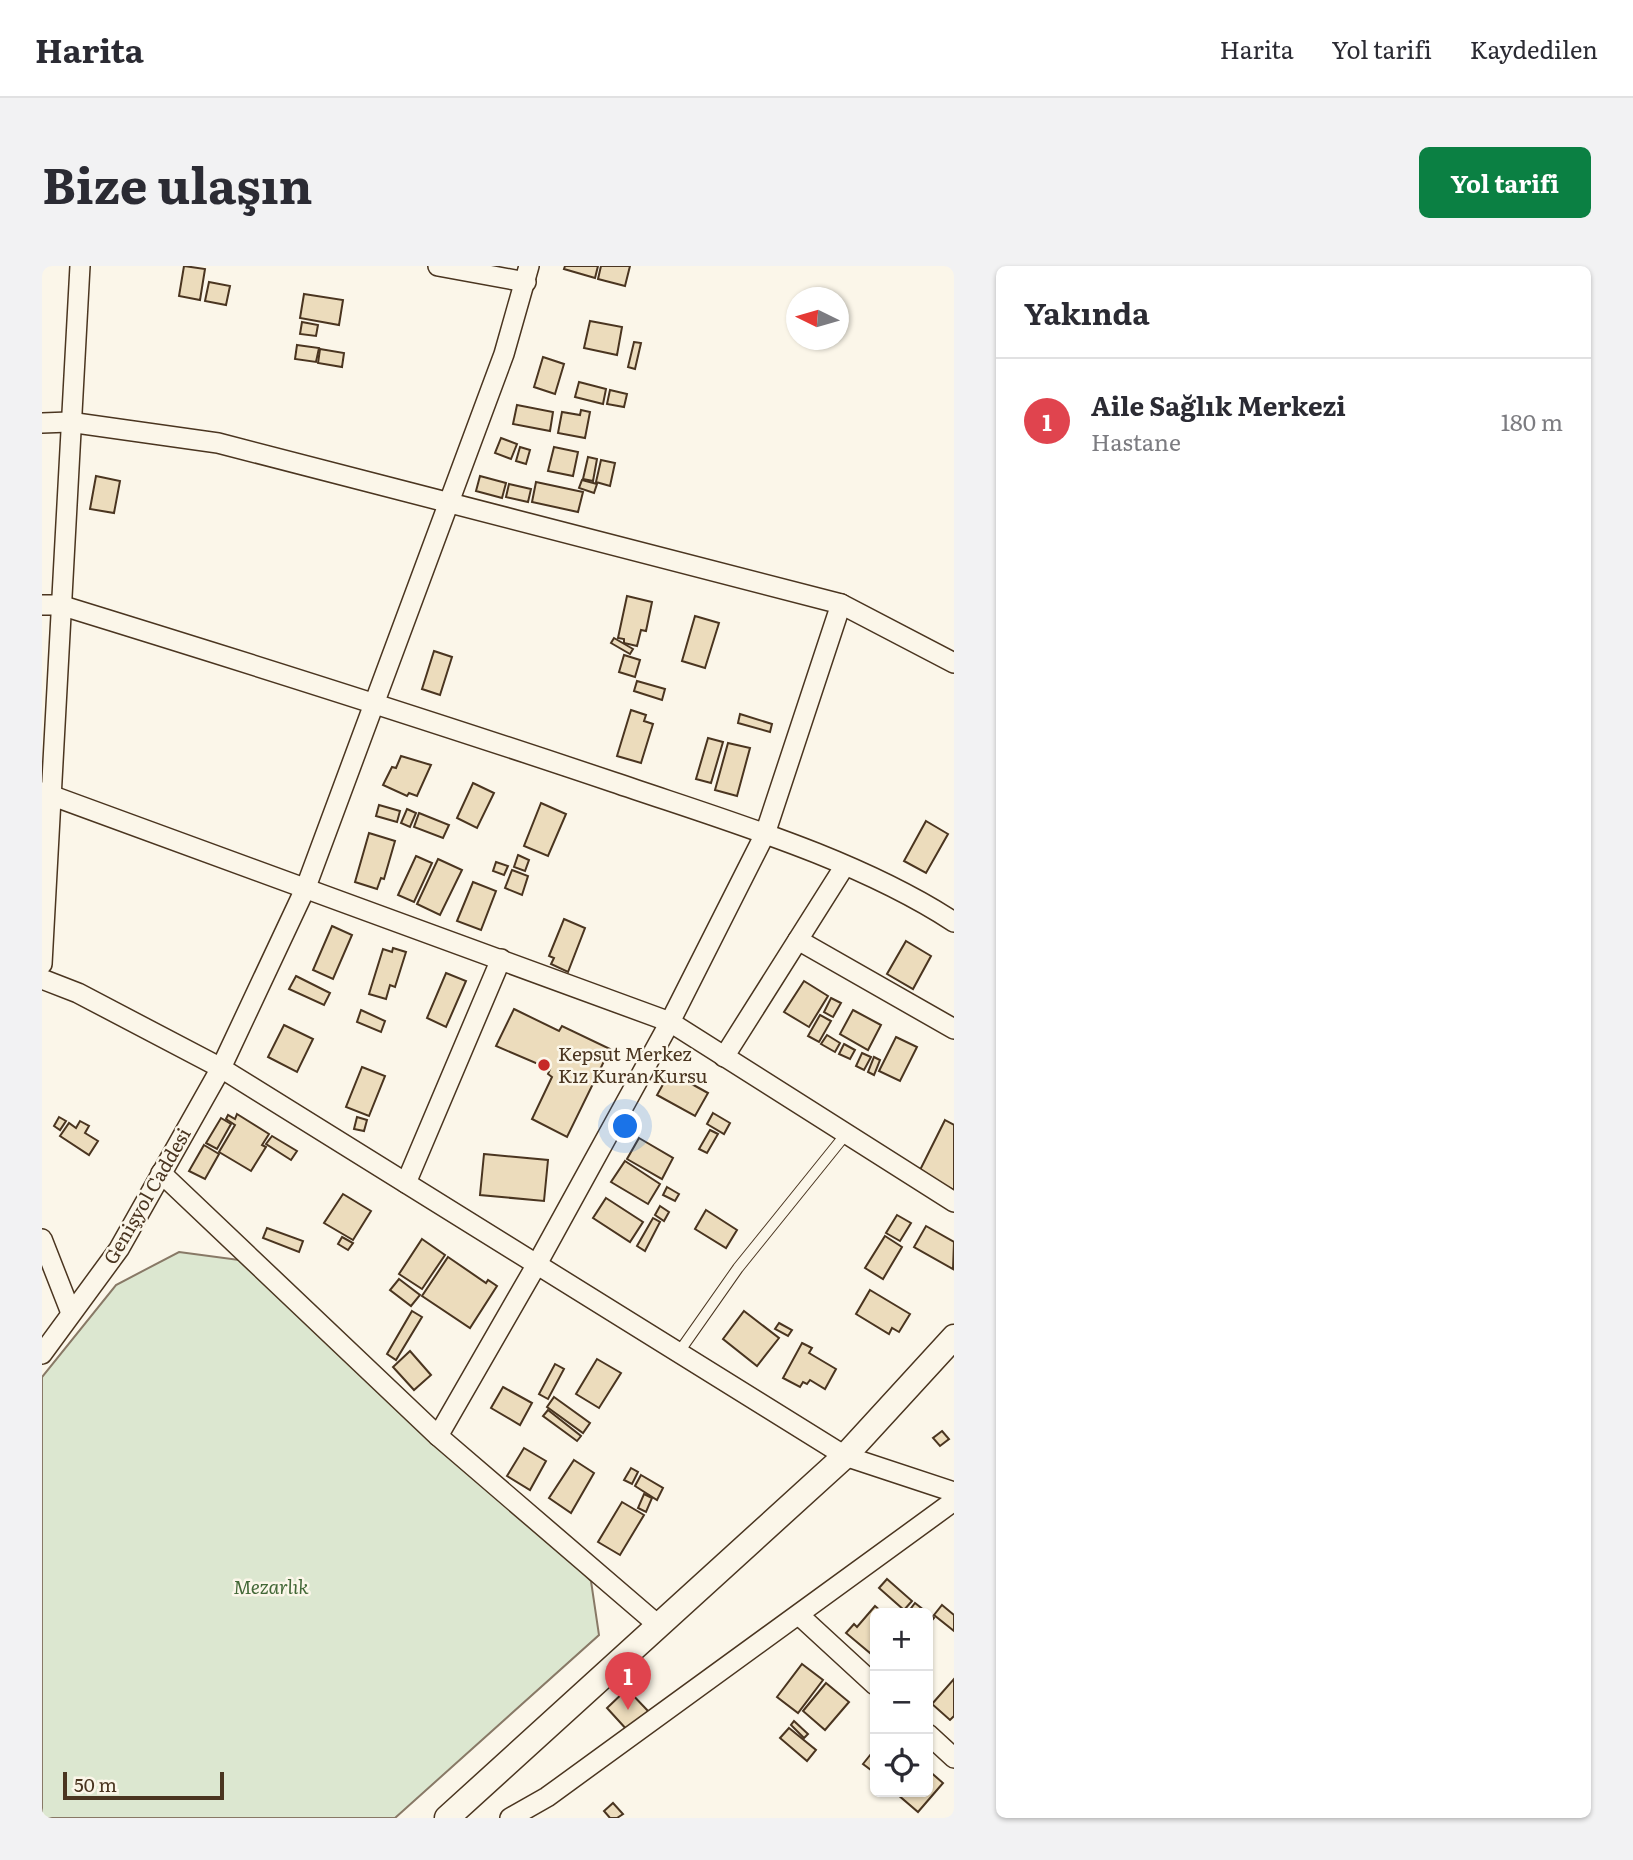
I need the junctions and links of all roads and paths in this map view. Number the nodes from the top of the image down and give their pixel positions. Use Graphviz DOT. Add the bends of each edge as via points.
graph roads {
  1 [pos="80,266"];
  2 [pos="438,266"];
  3 [pos="528,274"];
  4 [pos="69,422"];
  5 [pos="42,423"];
  6 [pos="448,504"];
  7 [pos="841,604"];
  8 [pos="51,605"];
  9 [pos="954,663"];
  10 [pos="373,702"];
  11 [pos="46,792"];
  12 [pos="765,834"];
  13 [pos="844,867"];
  14 [pos="306,887"];
  15 [pos="954,922"];
  16 [pos="798,940"];
  17 [pos="501,959"];
  18 [pos="42,964"];
  19 [pos="42,979"];
  20 [pos="670,1022"];
  21 [pos="954,1029"];
  22 [pos="724,1056"];
  23 [pos="221,1068"];
  24 [pos="846,1134"];
  25 [pos="161,1173"];
  26 [pos="406,1183"];
  27 [pos="954,1202"];
  28 [pos="42,1239"];
  29 [pos="537,1265"];
  30 [pos="71,1313"];
  31 [pos="954,1337"];
  32 [pos="679,1352"];
  33 [pos="42,1354"];
  34 [pos="438,1436"];
  35 [pos="845,1456"];
  36 [pos="954,1492"];
  37 [pos="954,1501"];
  38 [pos="800,1616"];
  39 [pos="659,1625"];
  40 [pos="870,1680"];
  41 [pos="933,1739"];
  42 [pos="954,1758"];
  43 [pos="447,1818"];
  44 [pos="510,1818"];
  1 -- 4 [label="street"];
  2 -- 3 [label="street"];
  3 -- 6 [label="street, Genişyol Caddesi" via="504,354"];
  4 -- 5 [label="street"];
  4 -- 6 [label="street" via="218,443"];
  4 -- 8 [label="street"];
  6 -- 7 [label="street"];
  6 -- 10 [label="street, Genişyol Caddesi"];
  7 -- 9 [label="street"];
  7 -- 12 [label="street"];
  8 -- 10 [label="street"];
  8 -- 11 [label="street"];
  10 -- 12 [label="street"];
  10 -- 14 [label="street, Genişyol Caddesi"];
  11 -- 14 [label="street"];
  11 -- 18 [label="street"];
  12 -- 13 [label="street"];
  12 -- 20 [label="street"];
  13 -- 15 [label="street" via="915,896"];
  13 -- 16 [label="street"];
  14 -- 17 [label="street"];
  14 -- 23 [label="street, Genişyol Caddesi"];
  16 -- 21 [label="street"];
  16 -- 22 [label="street"];
  17 -- 20 [label="street"];
  17 -- 26 [label="street"];
  19 -- 23 [label="street"];
  20 -- 22 [label="street"];
  20 -- 29 [label="street"];
  22 -- 24 [label="street"];
  23 -- 25 [label="street, Genişyol Caddesi"];
  23 -- 26 [label="street"];
  24 -- 27 [label="street"];
  24 -- 32 [label="lane" via="738,1268"];
  25 -- 30 [label="street, Genişyol Caddesi" via="119,1249"];
  25 -- 34 [label="street"];
  26 -- 29 [label="street"];
  28 -- 30 [label="street"];
  29 -- 32 [label="street"];
  29 -- 34 [label="street"];
  30 -- 33 [label="street, Genişyol Caddesi"];
  31 -- 35 [label="street"];
  32 -- 35 [label="street"];
  34 -- 39 [label="street"];
  35 -- 36 [label="street"];
  35 -- 39 [label="street"];
  37 -- 38 [label="street"];
  38 -- 40 [label="street"];
  38 -- 44 [label="street" via="547,1797"];
  39 -- 43 [label="street"];
  41 -- 42 [label="street"];
}
